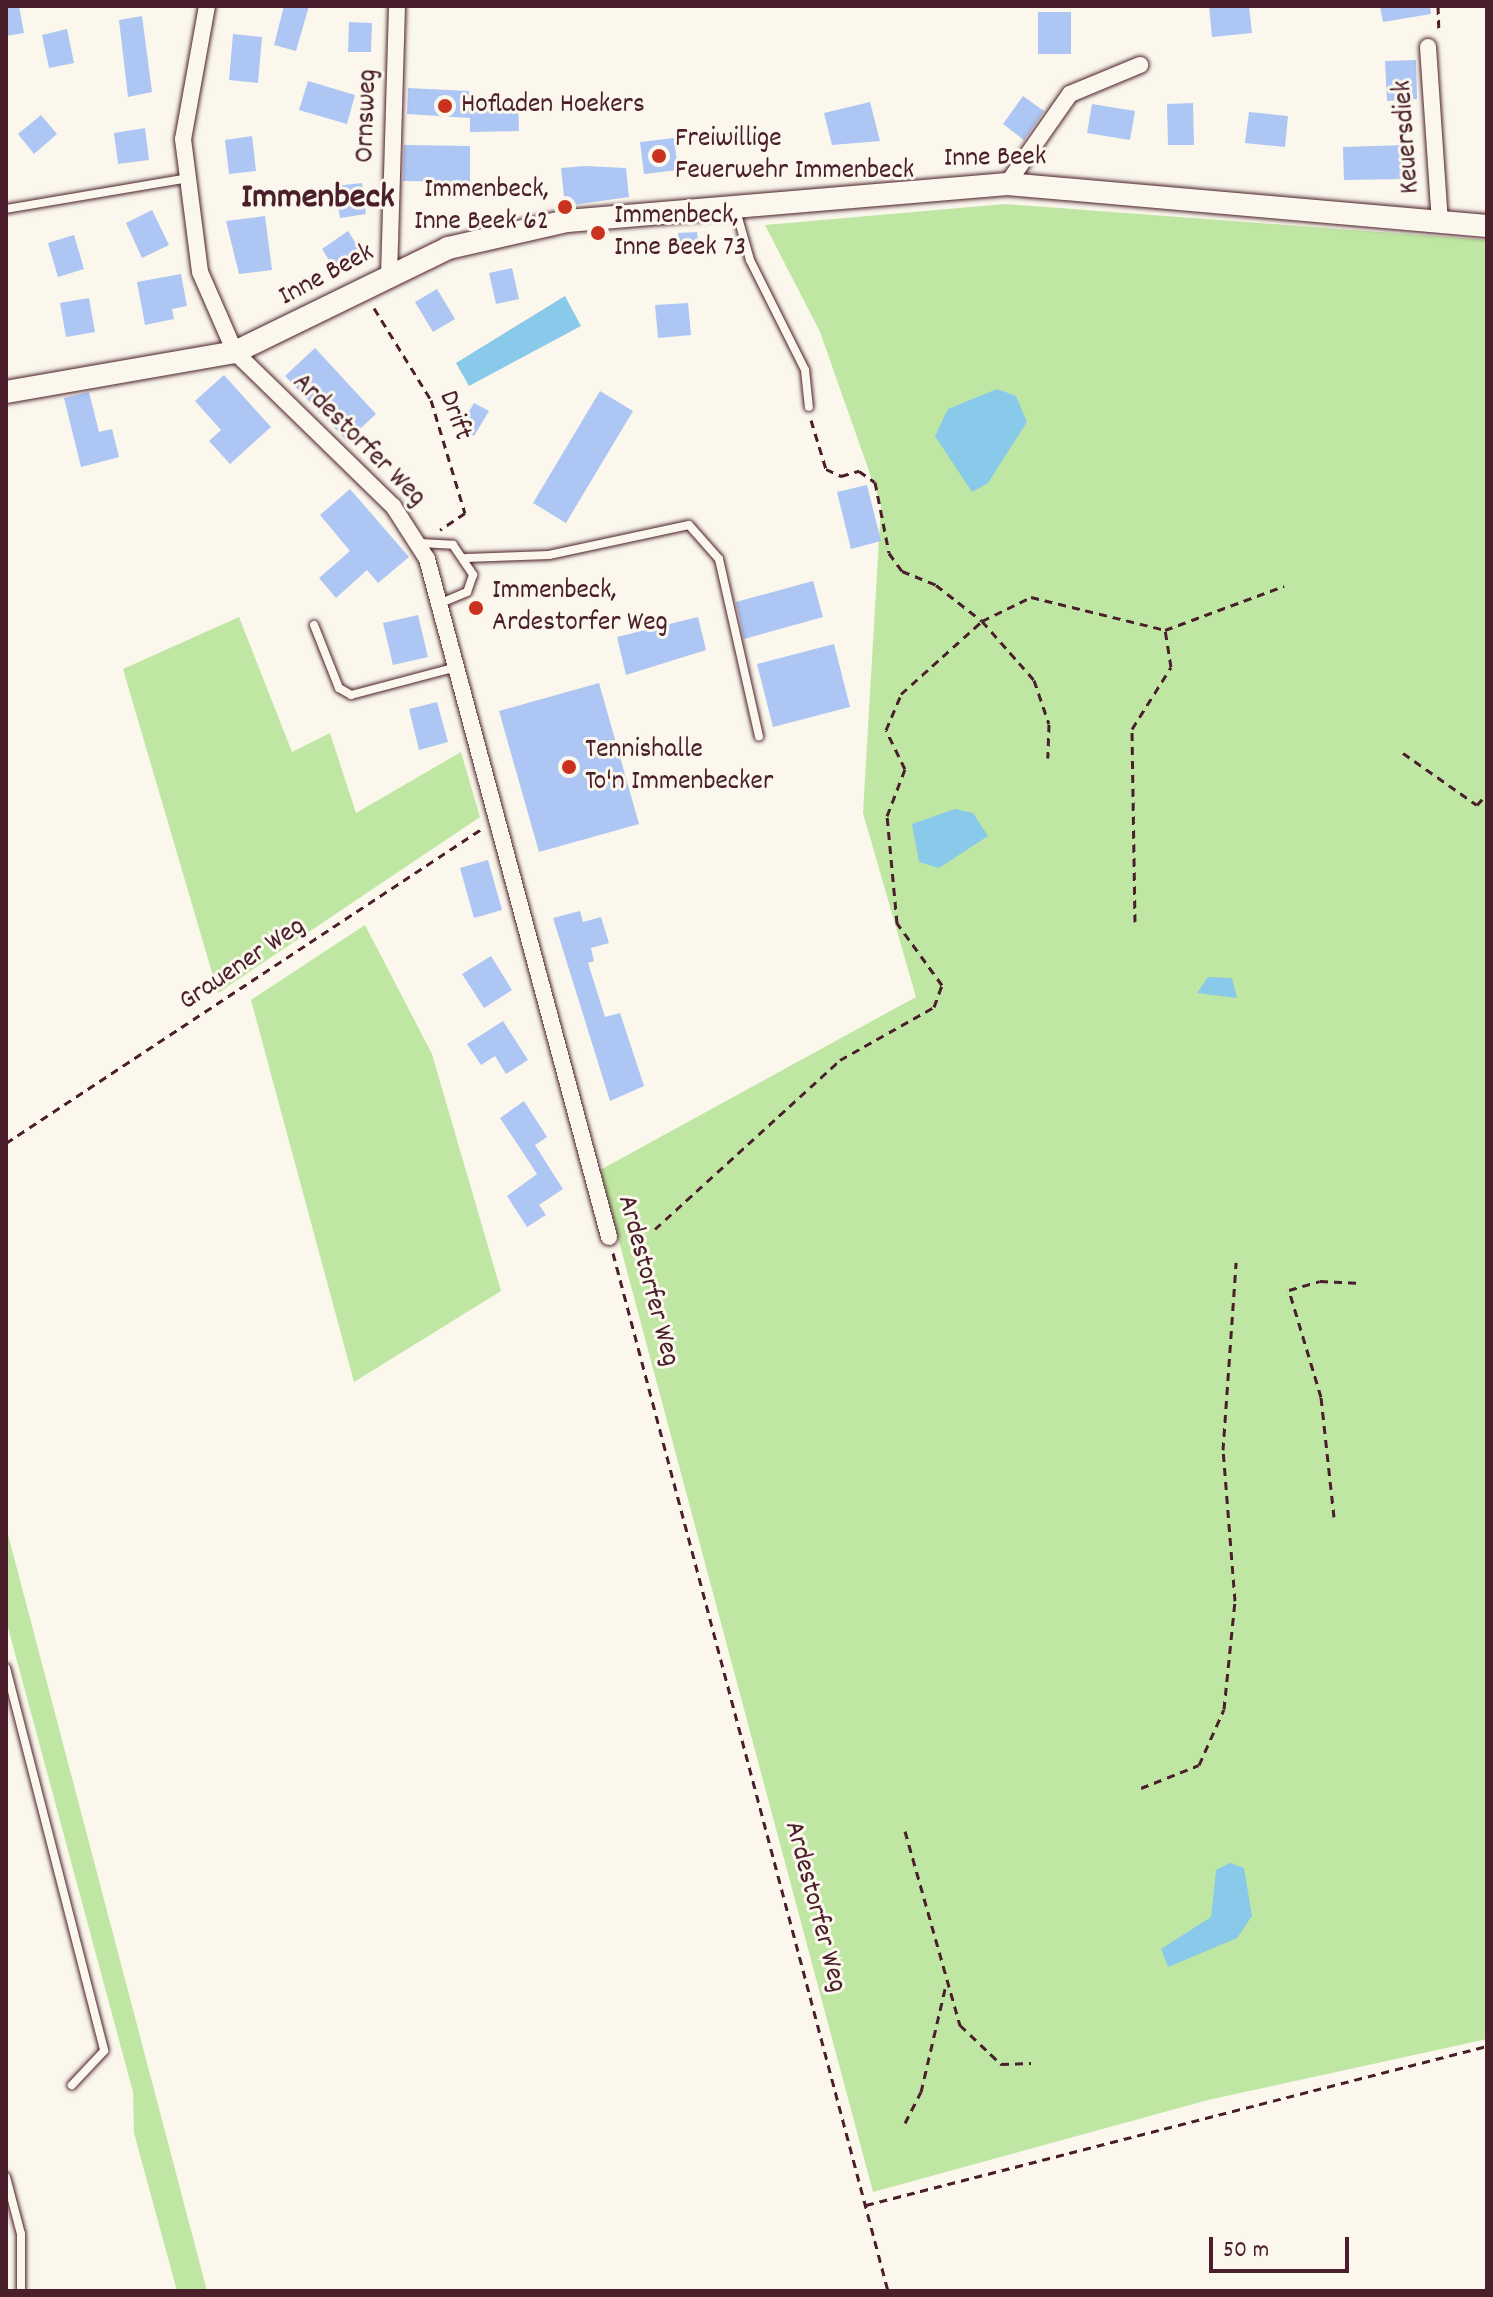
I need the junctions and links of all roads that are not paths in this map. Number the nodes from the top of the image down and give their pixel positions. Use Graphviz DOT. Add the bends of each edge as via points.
graph roads {
  1 [pos="207,6"];
  2 [pos="397,6"];
  3 [pos="1428,47"];
  4 [pos="1140,65"];
  5 [pos="183,179"];
  6 [pos="1007,184"];
  7 [pos="735,206"];
  8 [pos="6,209"];
  9 [pos="1440,223"];
  10 [pos="1487,226"];
  11 [pos="389,276"];
  12 [pos="235,352"];
  13 [pos="6,392"];
  14 [pos="809,407"];
  15 [pos="420,543"];
  16 [pos="466,558"];
  17 [pos="441,603"];
  18 [pos="314,625"];
  19 [pos="457,667"];
  20 [pos="759,737"];
  21 [pos="609,1237"];
  22 [pos="6,1668"];
  23 [pos="8,1686"];
  24 [pos="72,2085"];
  25 [pos="6,2177"];
  26 [pos="21,2291"];
  1 -- 5 [label="street" via="184,110"];
  2 -- 11 [label="street, Ornsweg"];
  3 -- 9 [label="street, Keuersdiek"];
  4 -- 6 [label="street" via="1070,94"];
  5 -- 8 [label="lane"];
  5 -- 12 [label="street" via="200,272"];
  6 -- 7 [label="street, Inne Beek"];
  6 -- 9 [label="street, Inne Beek"];
  7 -- 11 [label="street, Inne Beek" via="504,232"];
  7 -- 14 [label="lane" via="750,260 805,370"];
  9 -- 10 [label="street, Inne Beek"];
  11 -- 12 [label="street, Inne Beek"];
  12 -- 13 [label="street, Inne Beek"];
  12 -- 15 [label="street, Ardestorfer Weg" via="393,506"];
  15 -- 16 [label="lane" via="453,545"];
  15 -- 17 [label="street, Ardestorfer Weg"];
  16 -- 17 [label="lane" via="473,575 467,592"];
  16 -- 20 [label="lane" via="549,555 689,525 719,559"];
  17 -- 19 [label="street, Ardestorfer Weg"];
  18 -- 19 [label="lane" via="339,688 351,695"];
  19 -- 21 [label="street, Ardestorfer Weg"];
  22 -- 23 [label="lane"];
  23 -- 24 [label="lane" via="104,2051"];
  25 -- 26 [label="lane" via="21,2234"];
}
